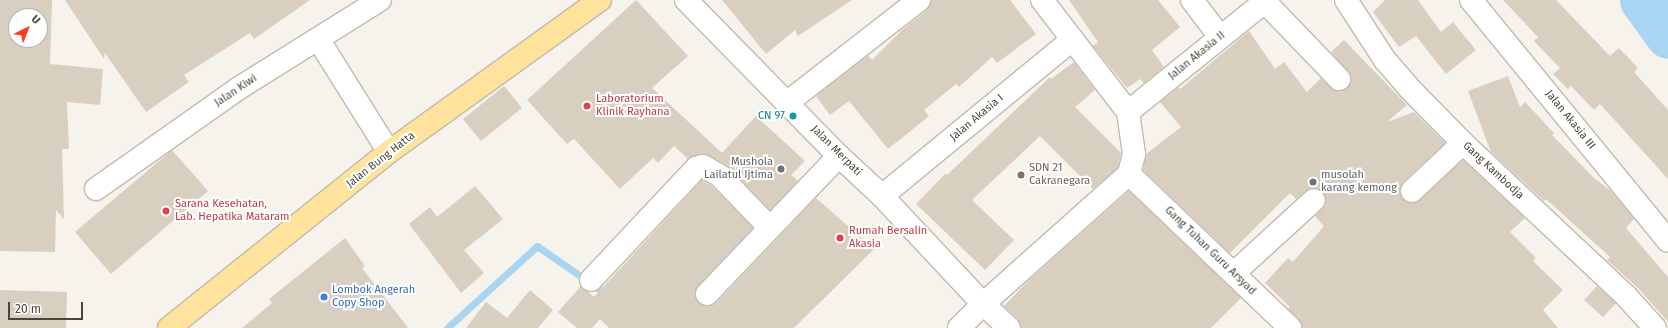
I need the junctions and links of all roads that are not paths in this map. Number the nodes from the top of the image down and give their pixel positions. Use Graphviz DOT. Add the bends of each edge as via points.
graph roads {
  1 [pos="380,0"];
  2 [pos="600,0"];
  3 [pos="686,0"];
  4 [pos="919,0"];
  5 [pos="1042,0"];
  6 [pos="1192,0"];
  7 [pos="1346,0"];
  8 [pos="1471,0"];
  9 [pos="1266,1"];
  10 [pos="1220,37"];
  11 [pos="318,39"];
  12 [pos="1072,40"];
  13 [pos="1339,79"];
  14 [pos="788,102"];
  15 [pos="1128,112"];
  16 [pos="1463,143"];
  17 [pos="389,152"];
  18 [pos="839,156"];
  19 [pos="1129,174"];
  20 [pos="96,189"];
  21 [pos="1412,191"];
  22 [pos="882,196"];
  23 [pos="1314,200"];
  24 [pos="769,227"];
  25 [pos="1668,241"];
  26 [pos="1234,273"];
  27 [pos="590,280"];
  28 [pos="707,294"];
  29 [pos="983,304"];
  30 [pos="1651,326"];
  31 [pos="169,328"];
  32 [pos="958,328"];
  33 [pos="1009,328"];
  34 [pos="1290,328"];
  1 -- 11 [label="street, Jalan Kiwi"];
  2 -- 17 [label="main road, Jalan Bung Hatta"];
  3 -- 14 [label="street, Jalan Merpati"];
  4 -- 14 [label="street"];
  5 -- 12 [label="street"];
  6 -- 10 [label="street"];
  7 -- 16 [label="street, Gang Kambodja" via="1385,60"];
  8 -- 25 [label="street, Jalan Akasia III"];
  9 -- 10 [label="street, Jalan Akasia II"];
  9 -- 13 [label="street"];
  10 -- 15 [label="street, Jalan Akasia II"];
  11 -- 17 [label="street"];
  11 -- 20 [label="street, Jalan Kiwi" via="239,88"];
  12 -- 15 [label="street"];
  12 -- 22 [label="street, Jalan Akasia I"];
  14 -- 18 [label="street, Jalan Merpati"];
  15 -- 19 [label="street" via="1134,154"];
  16 -- 21 [label="street"];
  16 -- 30 [label="street, Gang Kambodja"];
  17 -- 31 [label="main road, Jalan Bung Hatta"];
  18 -- 22 [label="street, Jalan Merpati"];
  18 -- 24 [label="street"];
  19 -- 26 [label="street, Gang Tuhan Guru Arsyad"];
  19 -- 29 [label="street"];
  22 -- 29 [label="street, Jalan Merpati"];
  23 -- 26 [label="street"];
  24 -- 27 [label="street" via="720,176 703,166 696,168"];
  24 -- 28 [label="street"];
  26 -- 34 [label="street, Gang Tuhan Guru Arsyad"];
  29 -- 32 [label="street"];
  29 -- 33 [label="street, Jalan Merpati"];
}
